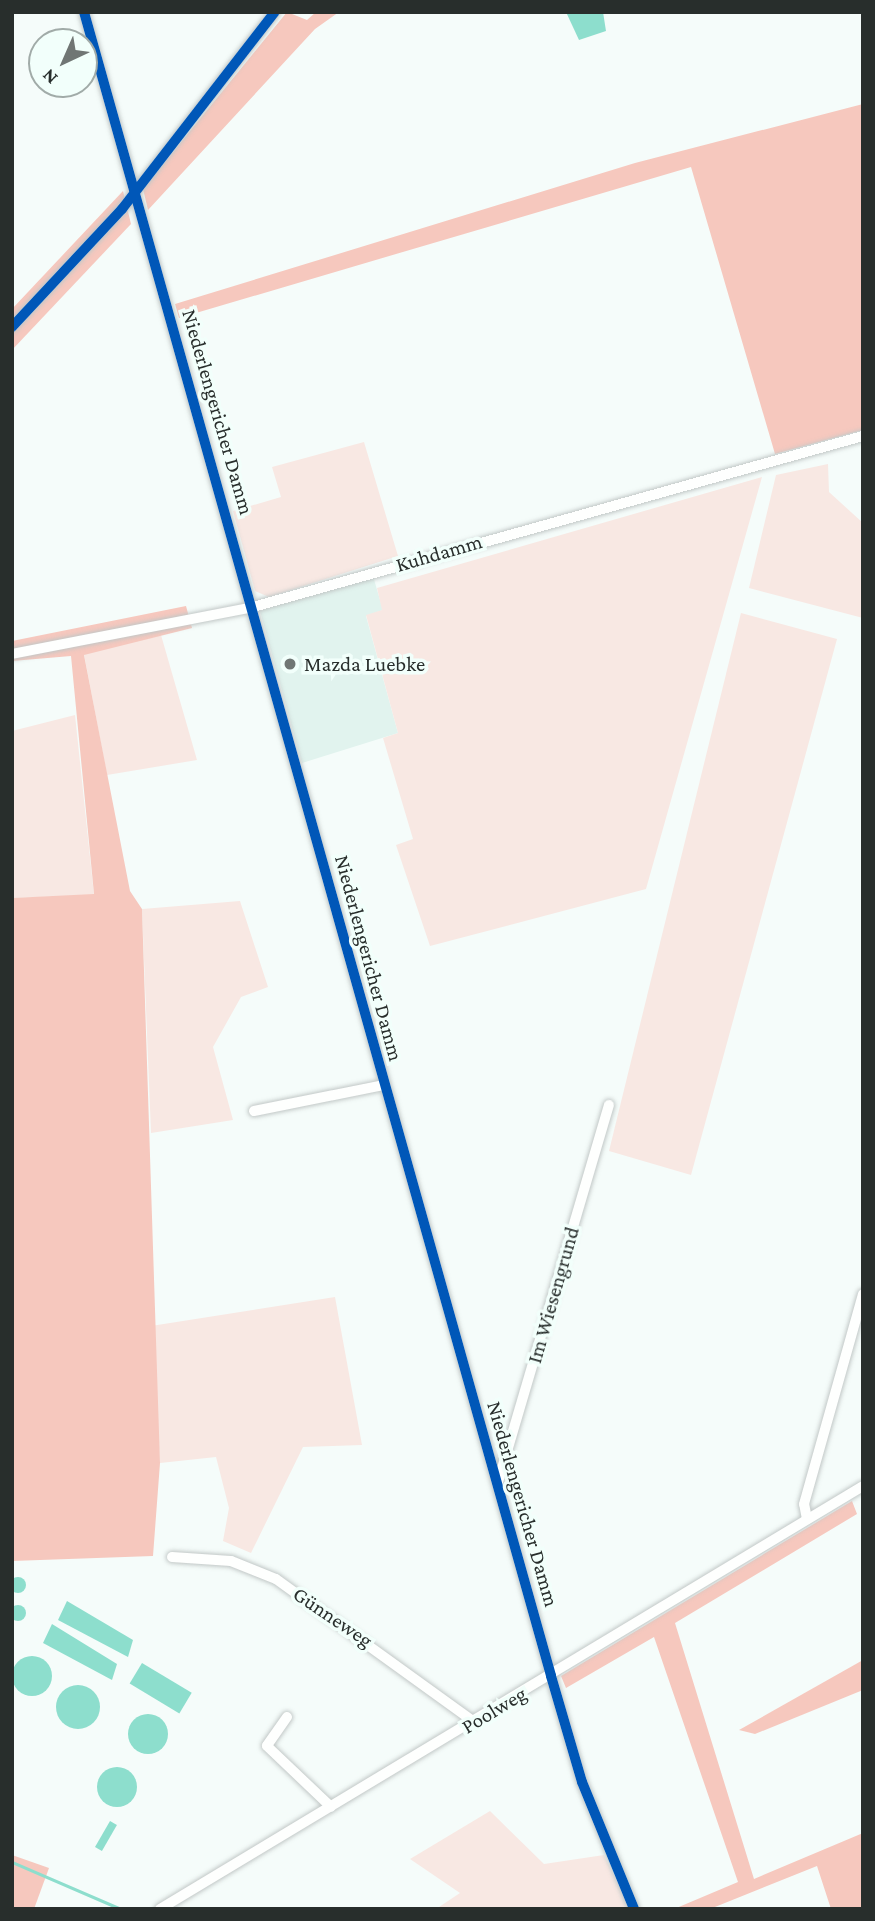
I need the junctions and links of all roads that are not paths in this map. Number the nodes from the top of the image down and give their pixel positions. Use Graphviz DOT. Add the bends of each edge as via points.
graph roads {
  1 [pos="84,12"];
  2 [pos="275,12"];
  3 [pos="135,188"];
  4 [pos="12,327"];
  5 [pos="863,436"];
  6 [pos="253,607"];
  7 [pos="12,654"];
  8 [pos="384,1084"];
  9 [pos="609,1105"];
  10 [pos="254,1111"];
  11 [pos="863,1294"];
  12 [pos="497,1484"];
  13 [pos="863,1486"];
  14 [pos="807,1520"];
  15 [pos="172,1558"];
  16 [pos="551,1676"];
  17 [pos="287,1717"];
  18 [pos="474,1722"];
  19 [pos="331,1807"];
  20 [pos="160,1909"];
  21 [pos="634,1909"];
  1 -- 3 [label="street, Niederlengericher Damm"];
  2 -- 3 [label="street"];
  3 -- 4 [label="street"];
  3 -- 6 [label="street, Niederlengericher Damm"];
  5 -- 6 [label="street, Kuhdamm"];
  6 -- 7 [label="street, Kuhdamm"];
  6 -- 8 [label="street, Niederlengericher Damm"];
  8 -- 10 [label="street, Niederlengericher Damm"];
  8 -- 12 [label="street, Niederlengericher Damm"];
  9 -- 12 [label="street, Im Wiesengrund"];
  11 -- 14 [label="street" via="804,1504"];
  12 -- 16 [label="street, Niederlengericher Damm"];
  13 -- 14 [label="street, Poolweg"];
  14 -- 16 [label="street, Poolweg"];
  15 -- 18 [label="street, Günneweg" via="230,1561 276,1579"];
  16 -- 18 [label="street, Poolweg"];
  16 -- 21 [label="street, Niederlengericher Damm" via="582,1782"];
  17 -- 19 [label="street" via="267,1746"];
  18 -- 19 [label="street, Poolweg"];
  19 -- 20 [label="street, Poolweg"];
}
